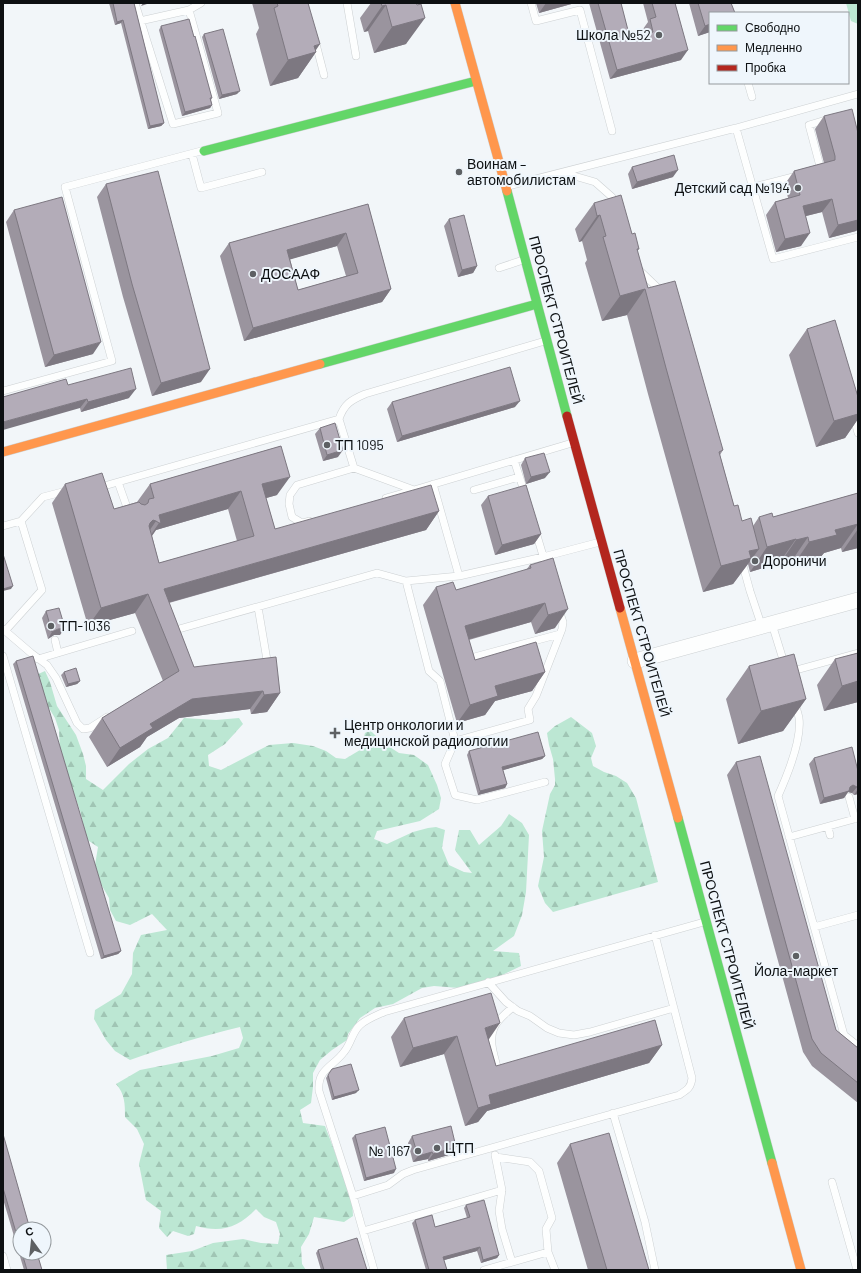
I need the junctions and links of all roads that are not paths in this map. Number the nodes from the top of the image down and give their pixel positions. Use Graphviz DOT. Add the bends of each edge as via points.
graph roads {
  1 [pos="135,3"];
  2 [pos="201,3"];
  3 [pos="347,3"];
  4 [pos="455,3"];
  5 [pos="531,3"];
  6 [pos="189,10"];
  7 [pos="140,21"];
  8 [pos="312,32"];
  9 [pos="356,56"];
  10 [pos="324,75"];
  11 [pos="476,81"];
  12 [pos="748,84"];
  13 [pos="858,94"];
  14 [pos="752,97"];
  15 [pos="838,117"];
  16 [pos="736,128"];
  17 [pos="612,131"];
  18 [pos="204,151"];
  19 [pos="192,154"];
  20 [pos="262,172"];
  21 [pos="564,173"];
  22 [pos="506,187"];
  23 [pos="753,187"];
  24 [pos="616,211"];
  25 [pos="858,237"];
  26 [pos="525,260"];
  27 [pos="632,264"];
  28 [pos="498,268"];
  29 [pos="668,298"];
  30 [pos="537,304"];
  31 [pos="547,341"];
  32 [pos="3,391"];
  33 [pos="850,403"];
  34 [pos="339,419"];
  35 [pos="858,433"];
  36 [pos="574,442"];
  37 [pos="3,452"];
  38 [pos="514,460"];
  39 [pos="354,468"];
  40 [pos="519,477"];
  41 [pos="118,482"];
  42 [pos="93,483"];
  43 [pos="433,484"];
  44 [pos="72,489"];
  45 [pos="414,490"];
  46 [pos="474,490"];
  47 [pos="526,499"];
  48 [pos="377,501"];
  49 [pos="317,518"];
  50 [pos="131,519"];
  51 [pos="21,521"];
  52 [pos="532,521"];
  53 [pos="3,526"];
  54 [pos="602,541"];
  55 [pos="740,553"];
  56 [pos="543,557"];
  57 [pos="459,576"];
  58 [pos="550,579"];
  59 [pos="406,581"];
  60 [pos="556,600"];
  61 [pos="858,600"];
  62 [pos="258,607"];
  63 [pos="767,625"];
  64 [pos="4,630"];
  65 [pos="179,630"];
  66 [pos="132,631"];
  67 [pos="560,634"];
  68 [pos="55,640"];
  69 [pos="58,653"];
  70 [pos="858,653"];
  71 [pos="3,656"];
  72 [pos="38,659"];
  73 [pos="465,659"];
  74 [pos="635,661"];
  75 [pos="269,672"];
  76 [pos="787,672"];
  77 [pos="789,680"];
  78 [pos="793,695"];
  79 [pos="115,712"];
  80 [pos="455,741"];
  81 [pos="545,782"];
  82 [pos="849,797"];
  83 [pos="857,819"];
  84 [pos="828,827"];
  85 [pos="830,835"];
  86 [pos="789,837"];
  87 [pos="858,915"];
  88 [pos="706,921"];
  89 [pos="814,927"];
  90 [pos="655,935"];
  91 [pos="90,953"];
  92 [pos="488,982"];
  93 [pos="512,1007"];
  94 [pos="674,1008"];
  95 [pos="858,1046"];
  96 [pos="498,1071"];
  97 [pos="613,1113"];
  98 [pos="493,1147"];
  99 [pos="496,1157"];
  100 [pos="832,1182"];
  101 [pos="502,1190"];
  102 [pos="353,1196"];
  103 [pos="363,1230"];
  104 [pos="548,1252"];
  105 [pos="3,1256"];
  106 [pos="512,1262"];
  107 [pos="7,1270"];
  108 [pos="374,1270"];
  109 [pos="484,1270"];
  110 [pos="555,1270"];
  111 [pos="655,1270"];
  112 [pos="801,1270"];
  113 [pos="857,1270"];
  1 -- 7 [label="lane"];
  2 -- 6 [label="lane"];
  3 -- 9 [label="lane"];
  4 -- 11 [label="main road, ПРОСПЕКТ СТРОИТЕЛЕЙ"];
  5 -- 17 [label="lane" via="536,21 580,10"];
  6 -- 7 [label="lane"];
  6 -- 7 [label="lane" via="218,113 173,124"];
  8 -- 10 [label="lane"];
  11 -- 18 [label="main road"];
  11 -- 22 [label="main road, ПРОСПЕКТ СТРОИТЕЛЕЙ"];
  12 -- 14 [label="lane"];
  13 -- 16 [label="lane"];
  15 -- 23 [label="lane" via="809,125 821,170"];
  16 -- 21 [label="lane"];
  16 -- 23 [label="lane"];
  18 -- 19 [label="lane"];
  19 -- 20 [label="lane" via="201,188"];
  19 -- 32 [label="lane" via="65,187 112,361"];
  21 -- 22 [label="lane"];
  21 -- 24 [label="lane" via="595,182 612,197"];
  22 -- 26 [label="main road, ПРОСПЕКТ СТРОИТЕЛЕЙ"];
  23 -- 25 [label="lane" via="773,259"];
  26 -- 28 [label="lane"];
  26 -- 30 [label="main road, ПРОСПЕКТ СТРОИТЕЛЕЙ"];
  27 -- 29 [label="lane"];
  30 -- 31 [label="main road, ПРОСПЕКТ СТРОИТЕЛЕЙ"];
  30 -- 37 [label="main road"];
  31 -- 34 [label="lane" via="365,394 346,404"];
  31 -- 36 [label="main road, ПРОСПЕКТ СТРОИТЕЛЕЙ"];
  33 -- 35 [label="lane"];
  34 -- 39 [label="lane"];
  34 -- 41 [label="lane"];
  36 -- 38 [label="lane"];
  36 -- 54 [label="main road, ПРОСПЕКТ СТРОИТЕЛЕЙ"];
  38 -- 40 [label="lane"];
  38 -- 43 [label="lane"];
  39 -- 45 [label="lane"];
  39 -- 49 [label="lane" via="297,485 290,495 292,517 302,523"];
  40 -- 46 [label="lane"];
  40 -- 47 [label="lane"];
  41 -- 42 [label="lane" via="104,486"];
  41 -- 50 [label="lane"];
  43 -- 45 [label="lane"];
  43 -- 57 [label="lane"];
  44 -- 51 [label="lane" via="43,497"];
  45 -- 48 [label="lane"];
  51 -- 53 [label="lane"];
  51 -- 64 [label="lane" via="42,590"];
  52 -- 56 [label="lane"];
  54 -- 56 [label="lane"];
  54 -- 74 [label="main road, ПРОСПЕКТ СТРОИТЕЛЕЙ"];
  55 -- 63 [label="lane" via="750,591"];
  56 -- 57 [label="lane"];
  56 -- 58 [label="lane"];
  57 -- 59 [label="lane"];
  59 -- 62 [label="lane" via="377,573"];
  59 -- 80 [label="lane" via="429,671 440,681"];
  60 -- 67 [label="lane" via="563,622"];
  61 -- 63 [label="street"];
  62 -- 65 [label="lane"];
  62 -- 75 [label="lane"];
  63 -- 74 [label="street"];
  63 -- 76 [label="lane"];
  64 -- 72 [label="lane"];
  66 -- 69 [label="lane"];
  67 -- 73 [label="lane"];
  67 -- 80 [label="lane" via="536,696 528,709 530,720"];
  68 -- 69 [label="lane"];
  69 -- 72 [label="lane"];
  70 -- 76 [label="lane"];
  71 -- 91 [label="lane"];
  72 -- 79 [label="lane" via="47,665 56,678 77,724 83,729 90,728"];
  74 -- 88 [label="main road, ПРОСПЕКТ СТРОИТЕЛЕЙ"];
  76 -- 77 [label="lane"];
  78 -- 86 [label="lane" via="799,718 797,742 778,796"];
  80 -- 81 [label="lane" via="445,764 455,795 477,800"];
  82 -- 83 [label="lane"];
  83 -- 84 [label="lane"];
  84 -- 85 [label="lane"];
  84 -- 86 [label="lane"];
  86 -- 89 [label="lane"];
  87 -- 89 [label="lane"];
  88 -- 90 [label="lane"];
  88 -- 112 [label="main road, ПРОСПЕКТ СТРОИТЕЛЕЙ"];
  89 -- 95 [label="lane" via="844,1035"];
  90 -- 92 [label="lane"];
  90 -- 94 [label="lane"];
  92 -- 93 [label="lane"];
  92 -- 102 [label="lane" via="384,1012 367,1020 358,1027 344,1052 322,1074 318,1083 319,1091"];
  93 -- 94 [label="lane" via="547,1028 574,1035"];
  93 -- 96 [label="lane" via="494,1027 492,1048"];
  94 -- 97 [label="lane" via="692,1078 691,1085 678,1095"];
  97 -- 98 [label="lane"];
  97 -- 111 [label="lane"];
  98 -- 99 [label="lane"];
  98 -- 102 [label="lane" via="413,1170 388,1185"];
  99 -- 101 [label="lane"];
  99 -- 104 [label="lane" via="530,1162 539,1170 552,1218 546,1229"];
  100 -- 113 [label="lane"];
  101 -- 103 [label="lane"];
  101 -- 106 [label="lane" via="499,1211"];
  102 -- 103 [label="lane"];
  103 -- 108 [label="lane"];
  104 -- 106 [label="lane"];
  104 -- 110 [label="lane"];
  105 -- 107 [label="lane"];
  106 -- 109 [label="lane"];
}
